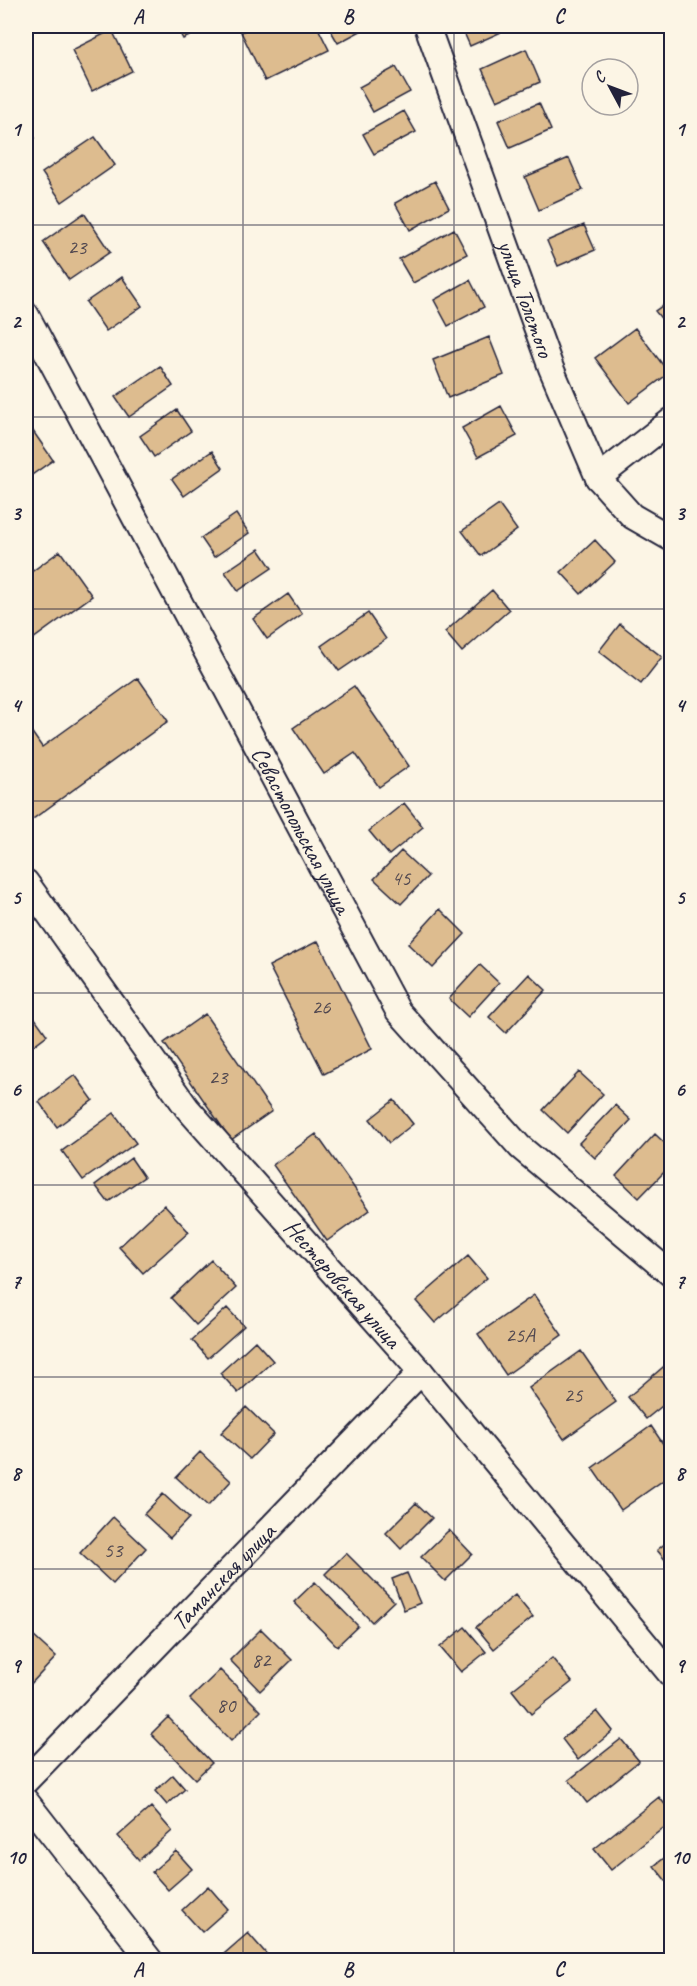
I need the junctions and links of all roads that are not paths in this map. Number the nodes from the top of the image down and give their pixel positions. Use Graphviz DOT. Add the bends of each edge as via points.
graph roads {
  1 [pos="427,26"];
  2 [pos="26,314"];
  3 [pos="672,420"];
  4 [pos="598,478"];
  5 [pos="672,539"];
  6 [pos="26,882"];
  7 [pos="672,1275"];
  8 [pos="421,1372"];
  9 [pos="672,1676"];
  10 [pos="26,1781"];
  11 [pos="26,1801"];
  12 [pos="150,1960"];
  1 -- 4 [label="street, улица Толстого" via="551,368"];
  2 -- 7 [label="street, Севастопольская улица" via="398,1011 520,1147"];
  3 -- 4 [label="street"];
  4 -- 5 [label="street, улица Толстого" via="632,516"];
  6 -- 8 [label="street, Нестеровская улица" via="187,1108"];
  8 -- 9 [label="street, Нестеровская улица"];
  8 -- 10 [label="street, Таманская улица"];
  11 -- 12 [label="street"];
}
